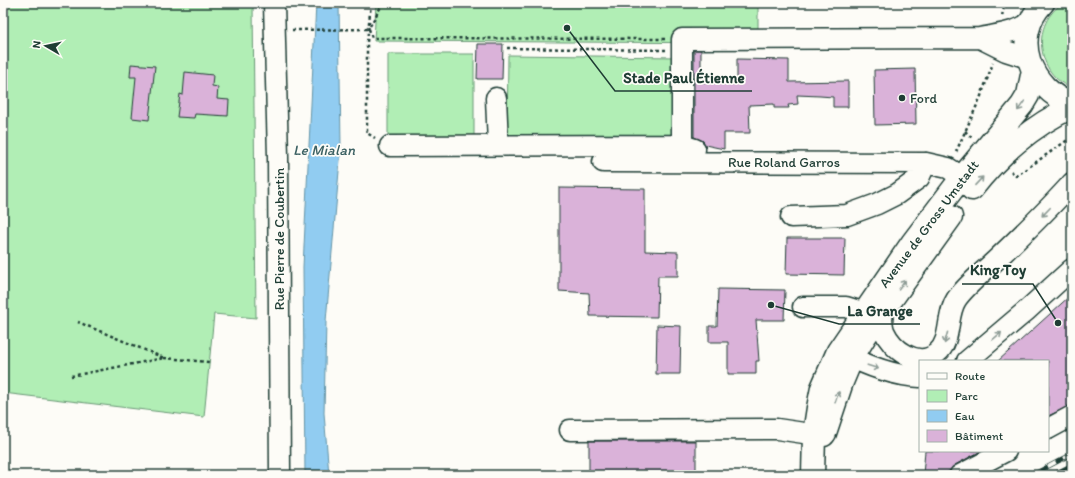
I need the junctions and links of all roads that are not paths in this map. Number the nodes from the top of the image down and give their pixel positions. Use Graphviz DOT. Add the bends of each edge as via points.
graph roads {
  1 [pos="274,3"];
  2 [pos="1038,8"];
  3 [pos="980,38"];
  4 [pos="1030,64"];
  5 [pos="496,98"];
  6 [pos="1072,105"];
  7 [pos="498,144"];
  8 [pos="682,144"];
  9 [pos="390,146"];
  10 [pos="603,162"];
  11 [pos="730,162"];
  12 [pos="926,163"];
  13 [pos="955,172"];
  14 [pos="1072,183"];
  15 [pos="791,217"];
  16 [pos="1072,269"];
  17 [pos="803,307"];
  18 [pos="872,313"];
  19 [pos="845,354"];
  20 [pos="968,360"];
  21 [pos="919,377"];
  22 [pos="1072,416"];
  23 [pos="1049,428"];
  24 [pos="570,430"];
  25 [pos="819,435"];
  26 [pos="1004,452"];
  27 [pos="280,475"];
  28 [pos="813,475"];
  29 [pos="817,475"];
  30 [pos="960,475"];
  1 -- 27 [label="street, Rue Pierre de Coubertin" via="278,157"];
  2 -- 3 [label="street" via="1026,26"];
  2 -- 4 [label="main road, Avenue de Gross Umstadt" via="1028,32"];
  3 -- 4 [label="street"];
  3 -- 8 [label="street" via="785,40 682,45"];
  4 -- 6 [label="main road" via="1050,93"];
  4 -- 13 [label="main road, Avenue de Gross Umstadt, one-way" via="1028,95 1022,105"];
  5 -- 7 [label="street"];
  18 -- 6 [label="main road, Avenue de Gross Umstadt, one-way" via="976,184 1023,137"];
  7 -- 8 [label="street"];
  7 -- 9 [label="street"];
  8 -- 11 [label="street"];
  10 -- 11 [label="street, Rue Roland Garros"];
  11 -- 12 [label="street, Rue Roland Garros"];
  12 -- 13 [label="street, Rue Roland Garros"];
  12 -- 15 [label="street" via="920,178 877,204 847,216"];
  13 -- 18 [label="main road, Avenue de Gross Umstadt"];
  14 -- 18 [label="street, one-way" via="956,300 944,346 938,353 921,360 898,351"];
  20 -- 16 [label="street, one-way"];
  17 -- 18 [label="street" via="846,307"];
  18 -- 19 [label="main road, Avenue de Gross Umstadt"];
  19 -- 21 [label="street, one-way" via="870,367"];
  19 -- 25 [label="main road, Avenue de Gross Umstadt" via="842,382"];
  22 -- 23 [label="street"];
  24 -- 25 [label="street" via="777,429"];
  25 -- 28 [label="main road, Avenue de Gross Umstadt"];
  25 -- 29 [label="main road, Avenue de Gross Umstadt"];
  26 -- 30 [label="street"];
}
